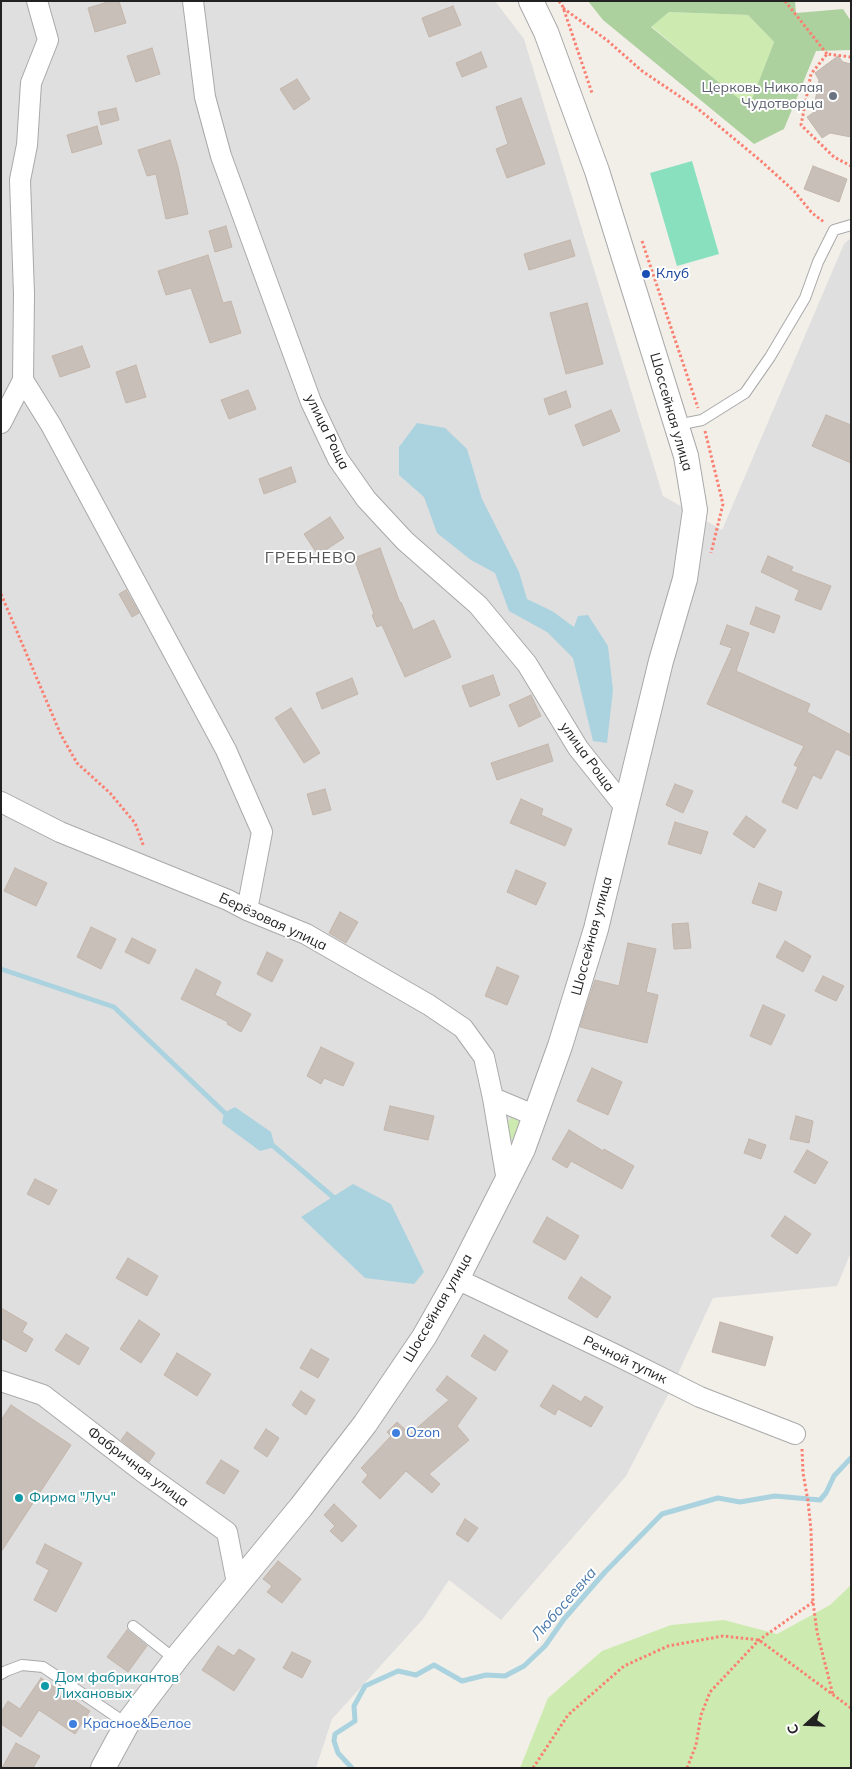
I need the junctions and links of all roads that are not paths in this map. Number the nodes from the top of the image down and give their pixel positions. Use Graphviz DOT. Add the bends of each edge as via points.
graph roads {
  1 [pos="37,1"];
  2 [pos="193,1"];
  3 [pos="531,1"];
  4 [pos="851,225"];
  5 [pos="24,380"];
  6 [pos="1,423"];
  7 [pos="678,425"];
  8 [pos="1,802"];
  9 [pos="625,807"];
  10 [pos="247,910"];
  11 [pos="493,1098"];
  12 [pos="536,1116"];
  13 [pos="507,1181"];
  14 [pos="457,1279"];
  15 [pos="1,1382"];
  16 [pos="799,1442"];
  17 [pos="237,1583"];
  18 [pos="133,1626"];
  19 [pos="176,1660"];
  20 [pos="1,1674"];
  21 [pos="127,1724"];
  22 [pos="103,1768"];
  1 -- 5 [label="street" via="48,40 31,83 27,145 20,180"];
  2 -- 9 [label="street, улица Роща" via="205,97 221,156 311,402 338,459 366,499 404,541 478,605 527,664 578,748"];
  3 -- 7 [label="street, Шоссейная улица" via="546,32 597,171"];
  4 -- 7 [label="lane" via="834,230 805,298 745,393 702,420"];
  5 -- 6 [label="street"];
  5 -- 10 [label="street" via="226,750 262,832"];
  7 -- 9 [label="street, Шоссейная улица" via="695,510 685,579"];
  8 -- 10 [label="street, Берёзовая улица" via="60,832"];
  9 -- 12 [label="street, Шоссейная улица" via="596,929"];
  10 -- 11 [label="street, Берёзовая улица" via="306,934 463,1028 484,1056"];
  11 -- 12 [label="street"];
  11 -- 13 [label="street, Берёзовая улица"];
  12 -- 13 [label="street, Шоссейная улица"];
  13 -- 14 [label="street, Шоссейная улица"];
  14 -- 16 [label="street, Речной тупик"];
  14 -- 17 [label="street, Шоссейная улица" via="424,1337 365,1424"];
  15 -- 17 [label="street, Фабричная улица" via="43,1395 142,1472 227,1532"];
  17 -- 19 [label="street, Шоссейная улица"];
  18 -- 19 [label="lane"];
  19 -- 21 [label="street, Шоссейная улица"];
  20 -- 21 [label="lane" via="22,1664 43,1667"];
  21 -- 22 [label="street, Шоссейная улица"];
}
